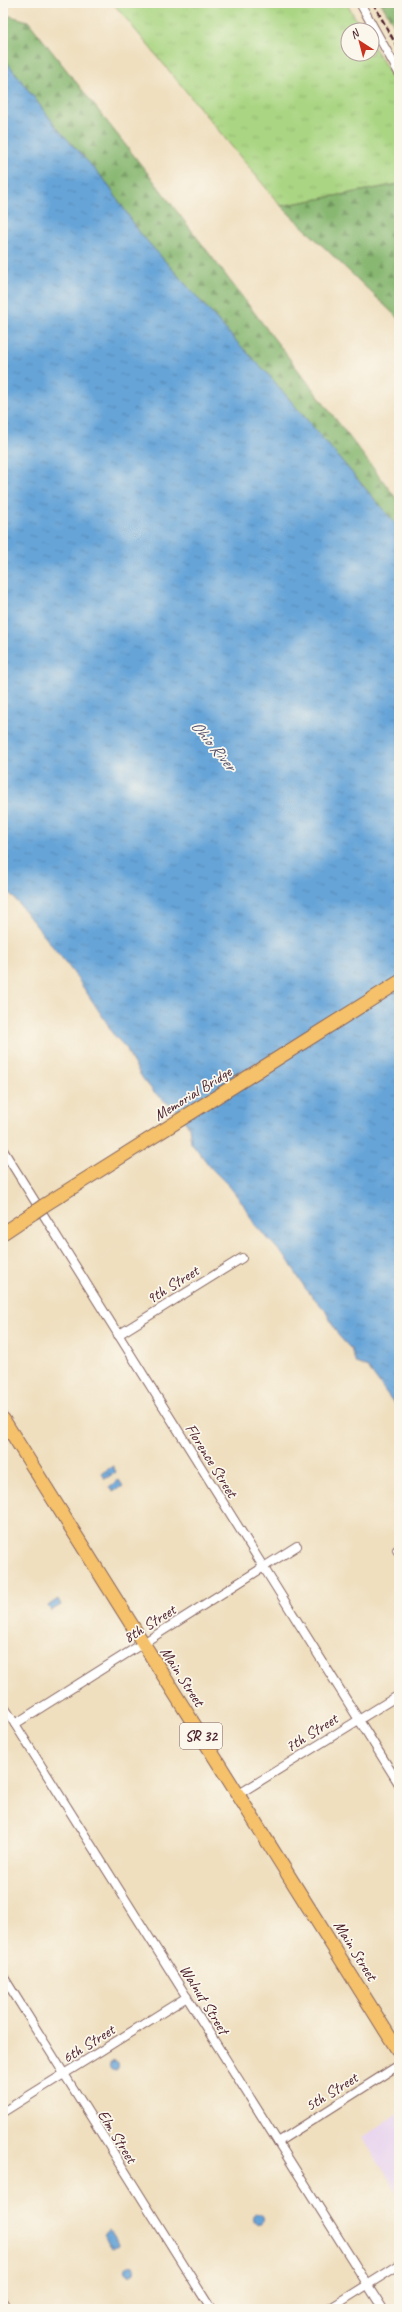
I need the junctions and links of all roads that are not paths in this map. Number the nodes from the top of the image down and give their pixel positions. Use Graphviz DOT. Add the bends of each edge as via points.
graph roads {
  1 [pos="360,3"];
  2 [pos="399,73"];
  3 [pos="399,982"];
  4 [pos="3,1150"];
  5 [pos="3,1233"];
  6 [pos="242,1258"];
  7 [pos="118,1334"];
  8 [pos="3,1419"];
  9 [pos="297,1546"];
  10 [pos="263,1568"];
  11 [pos="143,1644"];
  12 [pos="399,1695"];
  13 [pos="3,1705"];
  14 [pos="359,1720"];
  15 [pos="15,1724"];
  16 [pos="399,1784"];
  17 [pos="239,1794"];
  18 [pos="3,1976"];
  19 [pos="187,1997"];
  20 [pos="399,2052"];
  21 [pos="399,2065"];
  22 [pos="64,2074"];
  23 [pos="3,2112"];
  24 [pos="278,2142"];
  25 [pos="399,2266"];
  26 [pos="368,2285"];
  27 [pos="3,2302"];
  28 [pos="7,2309"];
  29 [pos="211,2309"];
  30 [pos="329,2309"];
  31 [pos="383,2309"];
  1 -- 2 [label="street"];
  3 -- 5 [label="main road, Memorial Bridge, bridge"];
  4 -- 7 [label="street, Florence Street"];
  6 -- 7 [label="street, 9th Street"];
  7 -- 10 [label="street, Florence Street"];
  8 -- 11 [label="main road, Main Street / SR 32"];
  9 -- 10 [label="street, 8th Street"];
  10 -- 11 [label="street, 8th Street"];
  10 -- 14 [label="street, Florence Street"];
  11 -- 15 [label="street, 8th Street"];
  11 -- 17 [label="main road, Main Street / SR 32"];
  12 -- 14 [label="street, 7th Street"];
  13 -- 15 [label="street, Walnut Street"];
  14 -- 16 [label="street, Florence Street"];
  14 -- 17 [label="street, 7th Street"];
  15 -- 19 [label="street, Walnut Street"];
  17 -- 20 [label="main road, Main Street / SR 32"];
  18 -- 22 [label="street, Elm Street"];
  19 -- 22 [label="street, 6th Street"];
  19 -- 24 [label="street, Walnut Street"];
  21 -- 24 [label="street, 5th Street"];
  22 -- 23 [label="street, 6th Street"];
  22 -- 29 [label="street, Elm Street"];
  24 -- 26 [label="street, Walnut Street"];
  25 -- 26 [label="street"];
  26 -- 30 [label="street"];
  26 -- 31 [label="street, Walnut Street"];
  27 -- 28 [label="street"];
}
